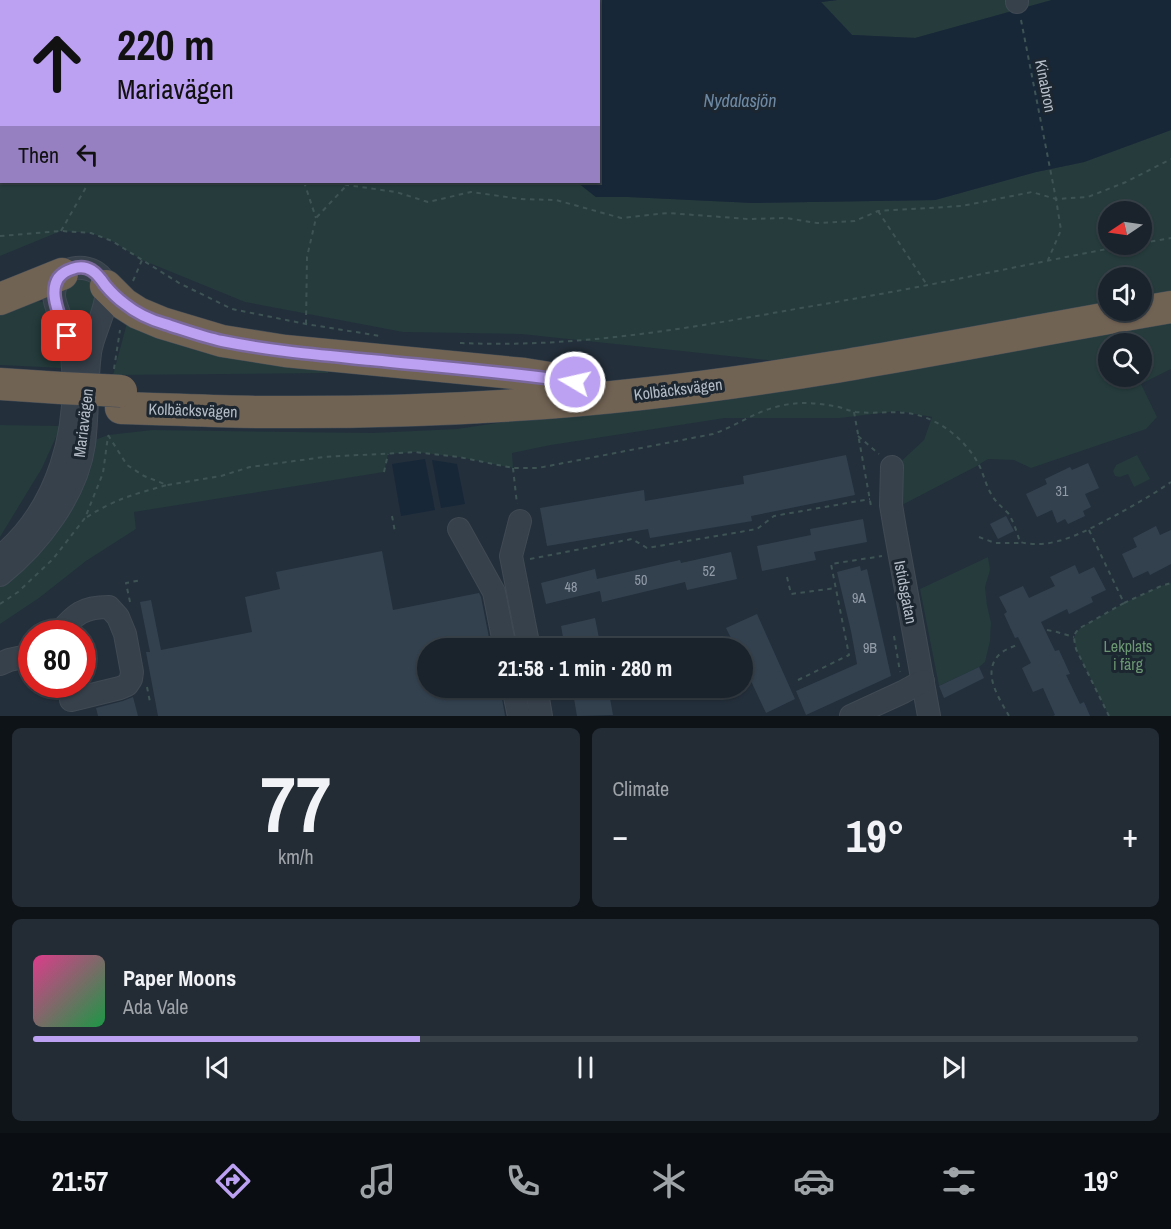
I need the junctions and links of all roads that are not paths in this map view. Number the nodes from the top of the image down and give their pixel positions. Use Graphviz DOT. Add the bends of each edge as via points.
graph roads {
  1 [pos="62,274"];
  2 [pos="106,286"];
  3 [pos="1171,288"];
  4 [pos="1152,291"];
  5 [pos="0,299"];
  6 [pos="1098,301"];
  7 [pos="1171,307"];
  8 [pos="575,382"];
  9 [pos="0,384"];
  10 [pos="61,396"];
  11 [pos="0,402"];
  12 [pos="117,411"];
  13 [pos="891,467"];
  14 [pos="520,521"];
  15 [pos="459,529"];
  16 [pos="0,557"];
  17 [pos="0,575"];
  18 [pos="70,620"];
  19 [pos="504,638"];
  20 [pos="527,638"];
  21 [pos="18,658"];
  22 [pos="0,664"];
  23 [pos="923,681"];
  24 [pos="96,694"];
  25 [pos="515,698"];
  26 [pos="538,698"];
  27 [pos="519,716"];
  28 [pos="541,716"];
  29 [pos="851,716"];
  30 [pos="929,716"];
  1 -- 2 [label="street" via="72,269 89,269"];
  1 -- 5 [label="highway"];
  1 -- 16 [label="street, Mariavägen" via="54,295 72,354 67,448 47,500 27,529"];
  2 -- 8 [label="highway" via="138,313 222,341"];
  2 -- 17 [label="street, Mariavägen" via="104,308 90,350 84,444 79,464 49,524"];
  3 -- 4 [label="highway"];
  6 -- 8 [label="highway, Kolbäcksvägen" via="801,354"];
  7 -- 12 [label="highway, Kolbäcksvägen" via="858,363 639,394 340,412"];
  8 -- 12 [label="highway, Kolbäcksvägen" via="485,389 258,394"];
  9 -- 10 [label="highway, Kolbäcksvägen"];
  10 -- 11 [label="highway, Kolbäcksvägen"];
  10 -- 12 [label="highway, Kolbäcksvägen"];
  13 -- 23 [label="street, Istidsgatan" via="891,505"];
  14 -- 20 [label="street" via="511,555"];
  15 -- 19 [label="street" via="494,592"];
  18 -- 24 [label="street" via="84,610 109,608 125,634 131,679 120,688"];
  21 -- 22 [label="street"];
  23 -- 29 [label="street"];
  23 -- 30 [label="street, Istidsgatan"];
  25 -- 27 [label="street"];
  26 -- 28 [label="street"];
}
